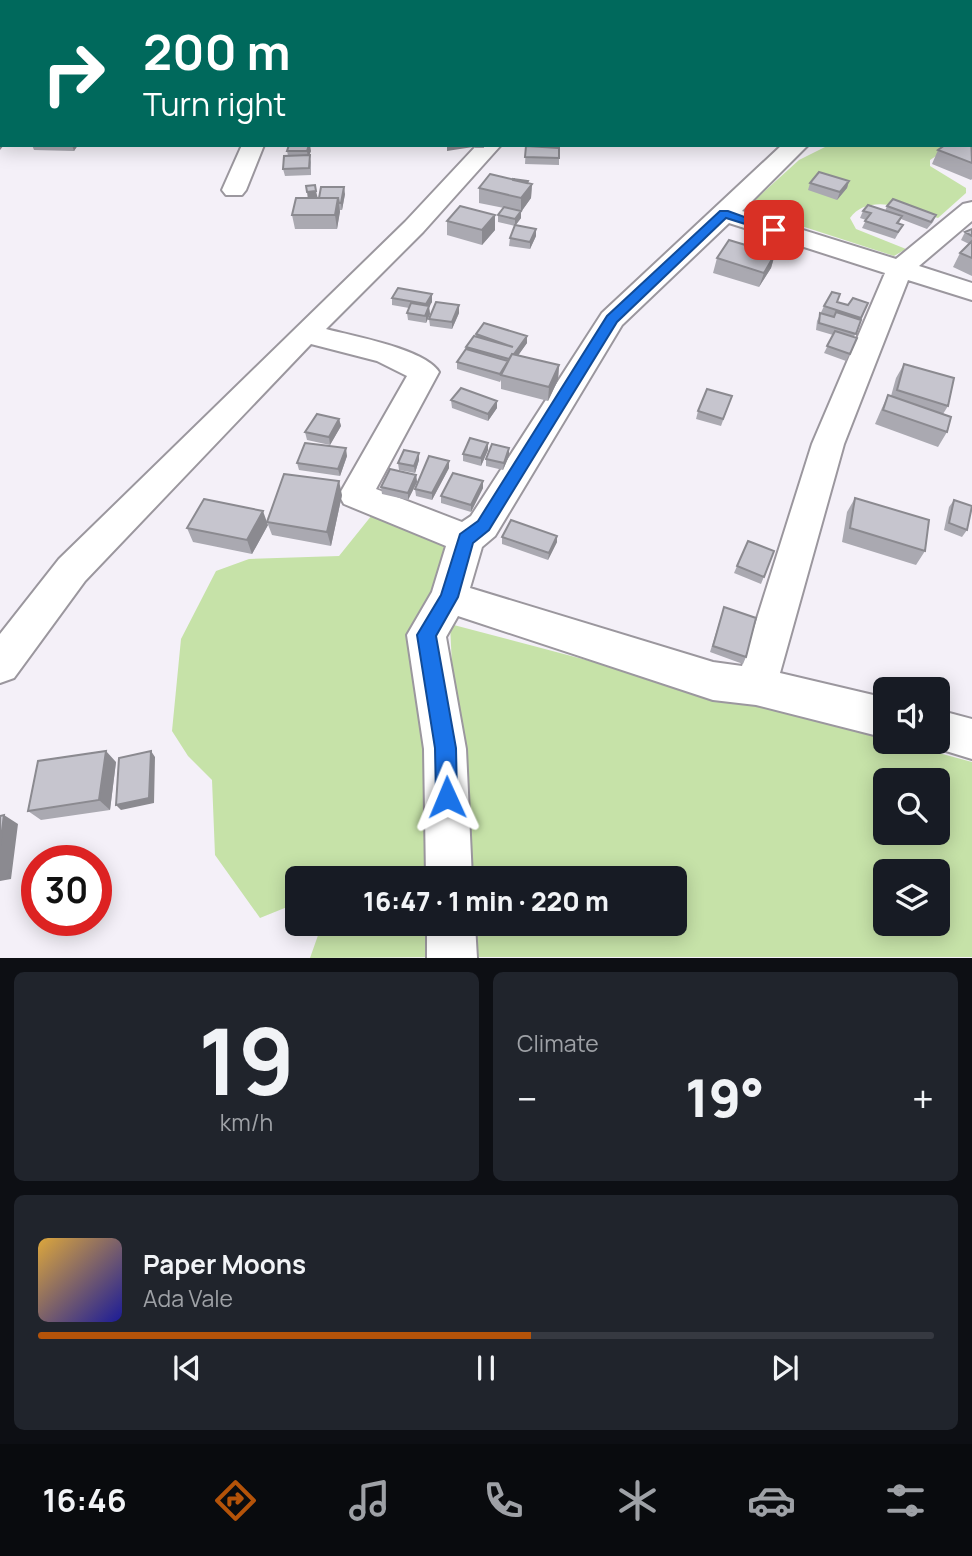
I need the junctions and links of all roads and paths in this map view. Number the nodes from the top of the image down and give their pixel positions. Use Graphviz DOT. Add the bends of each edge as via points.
graph roads {
  1 [pos="252,147"];
  2 [pos="489,147"];
  3 [pos="794,147"];
  4 [pos="234,190"];
  5 [pos="972,209"];
  6 [pos="724,213"];
  7 [pos="899,270"];
  8 [pos="972,292"];
  9 [pos="305,333"];
  10 [pos="466,539"];
  11 [pos="449,597"];
  12 [pos="0,664"];
  13 [pos="756,686"];
  14 [pos="873,715"];
  15 [pos="950,733"];
  16 [pos="972,739"];
  17 [pos="449,866"];
  18 [pos="451,936"];
  19 [pos="452,957"];
  1 -- 4 [label="street"];
  2 -- 9 [label="street"];
  3 -- 6 [label="street"];
  5 -- 7 [label="street"];
  6 -- 7 [label="street"];
  6 -- 10 [label="street" via="612,319 484,526"];
  7 -- 8 [label="street"];
  7 -- 13 [label="street" via="828,444"];
  9 -- 10 [label="street" via="387,354 424,372 356,495"];
  9 -- 12 [label="street" via="72,570"];
  10 -- 11 [label="street"];
  11 -- 13 [label="street" via="713,681"];
  11 -- 17 [label="street" via="426,635 445,748"];
  13 -- 14 [label="street"];
  15 -- 16 [label="street"];
  18 -- 19 [label="street"];
}
